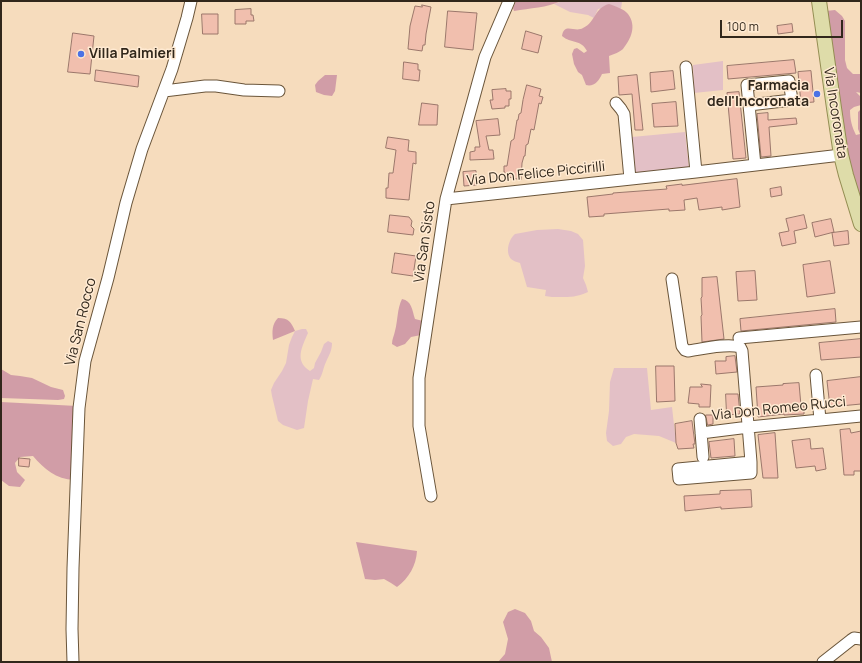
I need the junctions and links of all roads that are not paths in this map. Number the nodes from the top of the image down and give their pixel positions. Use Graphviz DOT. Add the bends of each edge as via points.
graph roads {
  1 [pos="191,1"];
  2 [pos="509,1"];
  3 [pos="819,1"];
  4 [pos="686,67"];
  5 [pos="164,91"];
  6 [pos="279,91"];
  7 [pos="616,103"];
  8 [pos="749,105"];
  9 [pos="841,155"];
  10 [pos="755,165"];
  11 [pos="696,172"];
  12 [pos="630,179"];
  13 [pos="446,198"];
  14 [pos="861,224"];
  15 [pos="672,279"];
  16 [pos="861,327"];
  17 [pos="740,338"];
  18 [pos="816,375"];
  19 [pos="861,416"];
  20 [pos="700,419"];
  21 [pos="820,420"];
  22 [pos="749,427"];
  23 [pos="701,432"];
  24 [pos="703,456"];
  25 [pos="751,462"];
  26 [pos="431,496"];
  27 [pos="861,639"];
  28 [pos="73,662"];
  29 [pos="823,662"];
  1 -- 5 [label="street, Via San Rocco"];
  2 -- 13 [label="street, Via San Sisto" via="485,57"];
  3 -- 9 [label="main road, Via Incoronata"];
  4 -- 11 [label="street"];
  5 -- 6 [label="street" via="205,86"];
  5 -- 28 [label="street, Via San Rocco" via="142,149 126,203 85,361 79,408 73,563"];
  7 -- 12 [label="street" via="624,114"];
  8 -- 8 [label="street" via="747,85 789,80 792,100"];
  8 -- 10 [label="street"];
  9 -- 10 [label="street, Via Don Felice Piccirilli"];
  9 -- 14 [label="main road, Via Incoronata"];
  10 -- 11 [label="street, Via Don Felice Piccirilli"];
  11 -- 12 [label="street, Via Don Felice Piccirilli"];
  12 -- 13 [label="street, Via Don Felice Piccirilli"];
  13 -- 26 [label="street, Via San Sisto" via="419,378 419,426"];
  15 -- 22 [label="street" via="682,346 685,350 737,346 742,350"];
  16 -- 17 [label="street"];
  18 -- 21 [label="street"];
  19 -- 21 [label="street, Via Don Romeo Rucci"];
  20 -- 23 [label="street"];
  21 -- 22 [label="street, Via Don Romeo Rucci"];
  22 -- 23 [label="street, Via Don Romeo Rucci"];
  22 -- 25 [label="street"];
  23 -- 24 [label="street"];
  25 -- 25 [label="street" via="678,469 679,479 751,473"];
  27 -- 29 [label="street" via="854,638"];
}
